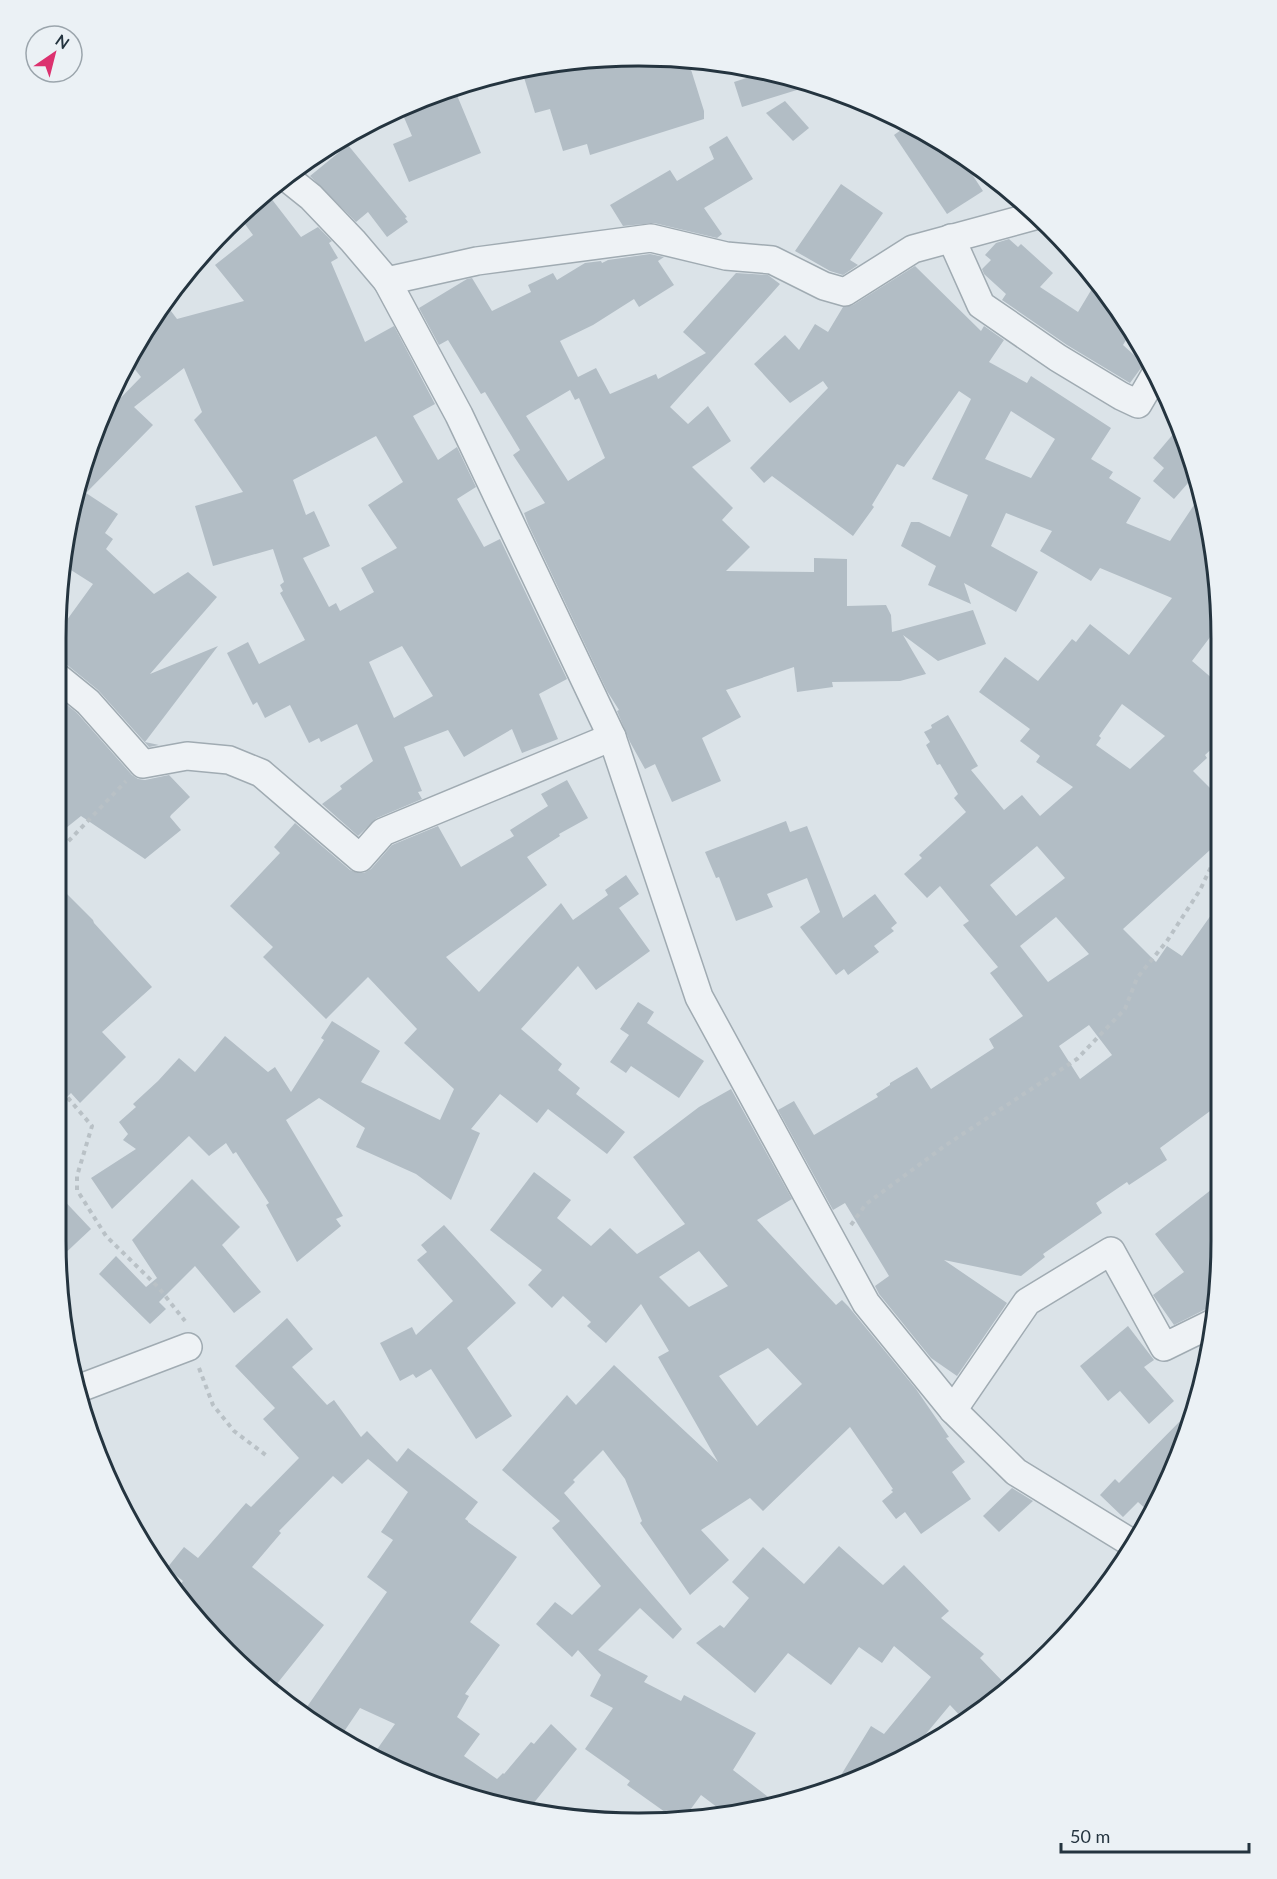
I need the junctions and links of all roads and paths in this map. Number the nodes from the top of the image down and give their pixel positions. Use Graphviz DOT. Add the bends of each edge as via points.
graph roads {
  1 [pos="292,182"];
  2 [pos="1026,218"];
  3 [pos="951,238"];
  4 [pos="387,282"];
  5 [pos="1151,382"];
  6 [pos="66,684"];
  7 [pos="612,737"];
  8 [pos="143,764"];
  9 [pos="66,844"];
  10 [pos="1211,867"];
  11 [pos="66,1096"];
  12 [pos="836,1248"];
  13 [pos="1204,1327"];
  14 [pos="188,1347"];
  15 [pos="85,1386"];
  16 [pos="953,1410"];
  17 [pos="267,1456"];
  18 [pos="1126,1540"];
  1 -- 4 [label="street" via="353,241"];
  2 -- 3 [label="street"];
  3 -- 4 [label="street" via="913,249 845,292 772,260 726,256 651,238 477,261"];
  3 -- 5 [label="street" via="981,305 1058,358 1138,404"];
  4 -- 7 [label="street" via="459,415"];
  6 -- 8 [label="street" via="88,702"];
  7 -- 8 [label="street" via="383,832 360,858 261,773 229,760 188,756"];
  7 -- 12 [label="street" via="699,998"];
  8 -- 9 [label="path"];
  10 -- 12 [label="path" via="1167,941 1137,978 1125,1009 1113,1023 1077,1059 946,1145 866,1204"];
  11 -- 14 [label="path" via="92,1126 77,1176 77,1190 106,1236 158,1287 184,1320"];
  12 -- 16 [label="street" via="866,1303"];
  13 -- 16 [label="street" via="1164,1347 1112,1251 1027,1302"];
  14 -- 15 [label="street"];
  14 -- 17 [label="path" via="203,1374 213,1405 234,1431"];
  16 -- 18 [label="street" via="1016,1472"];
}
